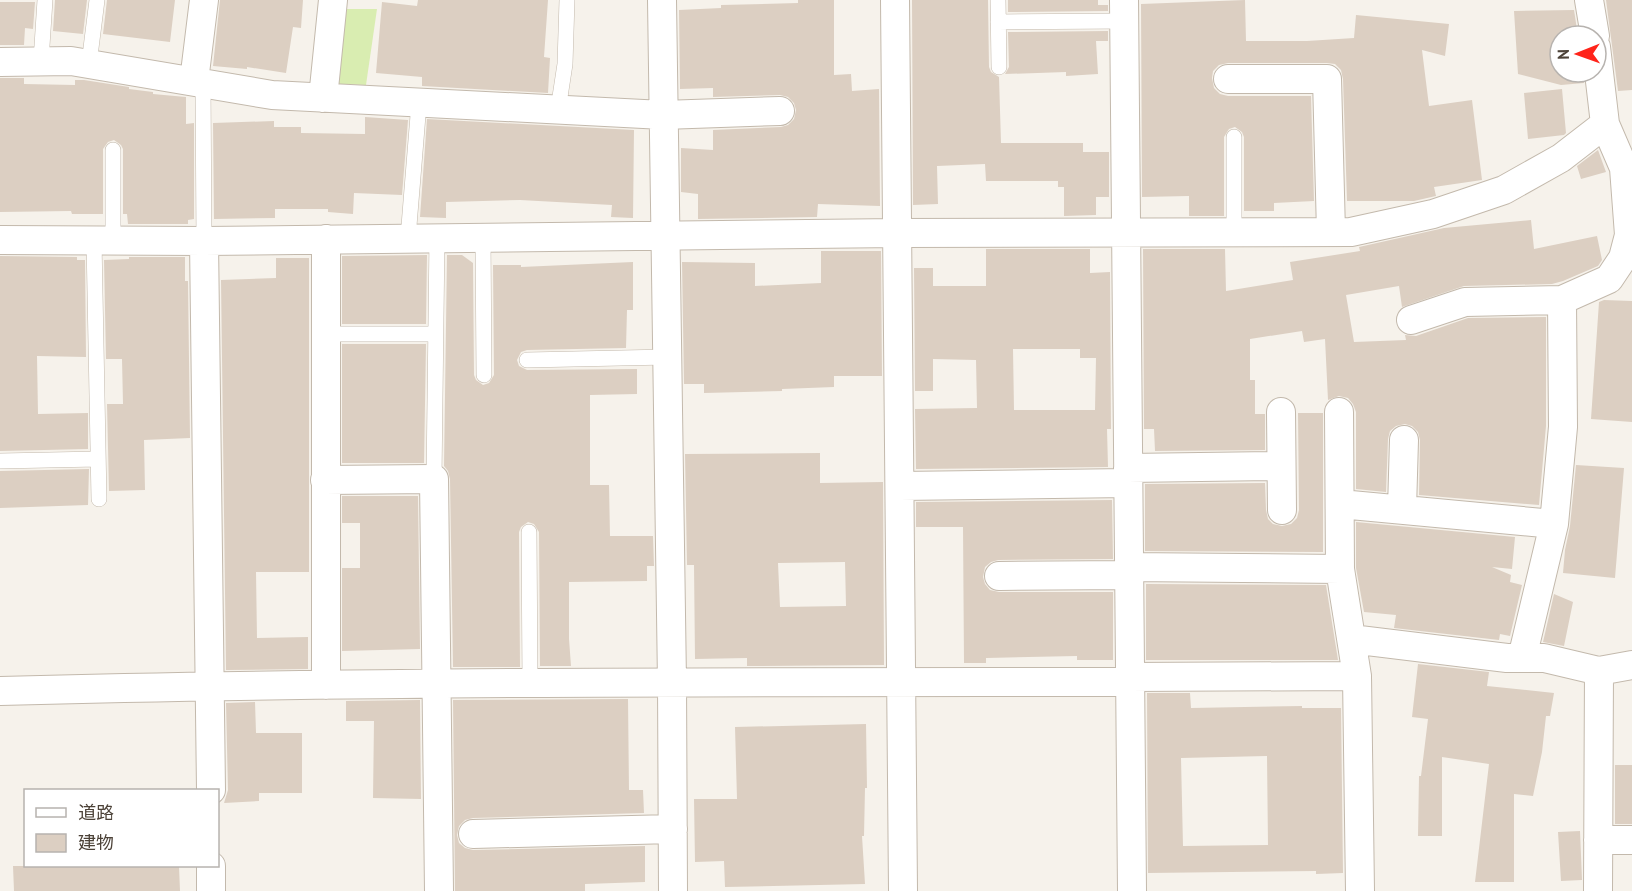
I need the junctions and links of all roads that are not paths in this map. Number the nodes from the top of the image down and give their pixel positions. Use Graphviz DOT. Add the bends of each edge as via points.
graph roads {
  1 [pos="45,0"];
  2 [pos="97,0"];
  3 [pos="204,0"];
  4 [pos="333,0"];
  5 [pos="567,0"];
  6 [pos="662,0"];
  7 [pos="895,0"];
  8 [pos="998,0"];
  9 [pos="1589,0"];
  10 [pos="1124,11"];
  11 [pos="998,22"];
  12 [pos="1592,24"];
  13 [pos="41,61"];
  14 [pos="0,62"];
  15 [pos="89,64"];
  16 [pos="999,67"];
  17 [pos="1228,79"];
  18 [pos="198,82"];
  19 [pos="1600,84"];
  20 [pos="322,98"];
  21 [pos="419,103"];
  22 [pos="558,110"];
  23 [pos="780,111"];
  24 [pos="663,115"];
  25 [pos="1605,124"];
  26 [pos="1234,137"];
  27 [pos="112,150"];
  28 [pos="1628,167"];
  29 [pos="1125,232"];
  30 [pos="1234,232"];
  31 [pos="1331,232"];
  32 [pos="898,233"];
  33 [pos="666,235"];
  34 [pos="483,237"];
  35 [pos="408,238"];
  36 [pos="437,238"];
  37 [pos="326,239"];
  38 [pos="0,240"];
  39 [pos="103,241"];
  40 [pos="204,241"];
  41 [pos="1562,300"];
  42 [pos="1411,320"];
  43 [pos="326,334"];
  44 [pos="435,334"];
  45 [pos="668,357"];
  46 [pos="527,360"];
  47 [pos="484,375"];
  48 [pos="1281,412"];
  49 [pos="1338,412"];
  50 [pos="1404,440"];
  51 [pos="98,459"];
  52 [pos="0,461"];
  53 [pos="1281,466"];
  54 [pos="1127,476"];
  55 [pos="326,480"];
  56 [pos="434,480"];
  57 [pos="900,486"];
  58 [pos="99,499"];
  59 [pos="1340,504"];
  60 [pos="1282,510"];
  61 [pos="1402,510"];
  62 [pos="1554,524"];
  63 [pos="529,532"];
  64 [pos="1340,569"];
  65 [pos="1128,571"];
  66 [pos="999,576"];
  67 [pos="1351,639"];
  68 [pos="1522,658"];
  69 [pos="1632,665"];
  70 [pos="1599,671"];
  71 [pos="1357,676"];
  72 [pos="1129,679"];
  73 [pos="672,682"];
  74 [pos="901,682"];
  75 [pos="530,683"];
  76 [pos="436,684"];
  77 [pos="326,685"];
  78 [pos="210,686"];
  79 [pos="0,690"];
  80 [pos="211,789"];
  81 [pos="673,829"];
  82 [pos="473,834"];
  83 [pos="1598,840"];
  84 [pos="1632,840"];
  85 [pos="211,867"];
  86 [pos="211,891"];
  87 [pos="439,891"];
  88 [pos="673,891"];
  89 [pos="903,891"];
  90 [pos="1132,891"];
  91 [pos="1360,891"];
  92 [pos="1598,891"];
  1 -- 13 [label="lane"];
  2 -- 15 [label="lane"];
  3 -- 18 [label="street"];
  4 -- 20 [label="street"];
  5 -- 22 [label="lane" via="565,64"];
  6 -- 24 [label="street"];
  7 -- 32 [label="street"];
  8 -- 11 [label="lane"];
  9 -- 12 [label="street"];
  10 -- 11 [label="lane"];
  10 -- 29 [label="street"];
  11 -- 16 [label="lane"];
  13 -- 14 [label="street"];
  13 -- 15 [label="street"];
  15 -- 18 [label="street"];
  17 -- 31 [label="street" via="1327,79"];
  18 -- 20 [label="street"];
  18 -- 40 [label="lane"];
  19 -- 25 [label="street"];
  20 -- 21 [label="street"];
  21 -- 22 [label="street"];
  21 -- 35 [label="lane"];
  22 -- 24 [label="street"];
  23 -- 24 [label="street"];
  24 -- 33 [label="street"];
  25 -- 28 [label="street"];
  25 -- 31 [label="street" via="1561,158 1504,190 1433,214 1352,232"];
  26 -- 30 [label="lane"];
  27 -- 39 [label="lane"];
  28 -- 41 [label="street" via="1629,235 1623,258 1609,279"];
  29 -- 30 [label="street"];
  29 -- 32 [label="street"];
  29 -- 54 [label="street"];
  30 -- 31 [label="street"];
  32 -- 33 [label="street"];
  32 -- 57 [label="street"];
  33 -- 34 [label="street"];
  33 -- 45 [label="street"];
  34 -- 36 [label="street"];
  34 -- 47 [label="lane"];
  35 -- 36 [label="street"];
  35 -- 37 [label="street"];
  36 -- 44 [label="lane"];
  37 -- 40 [label="street"];
  37 -- 43 [label="street"];
  38 -- 39 [label="street"];
  39 -- 40 [label="street"];
  39 -- 51 [label="lane"];
  40 -- 78 [label="street"];
  41 -- 42 [label="street" via="1465,302"];
  41 -- 62 [label="street" via="1563,427"];
  43 -- 44 [label="lane"];
  43 -- 55 [label="street"];
  44 -- 56 [label="lane"];
  45 -- 46 [label="lane"];
  45 -- 73 [label="street"];
  48 -- 53 [label="street"];
  49 -- 59 [label="street"];
  50 -- 61 [label="street"];
  51 -- 52 [label="lane"];
  51 -- 58 [label="lane"];
  53 -- 54 [label="street"];
  53 -- 60 [label="street"];
  54 -- 57 [label="street"];
  54 -- 65 [label="street"];
  55 -- 56 [label="street"];
  55 -- 77 [label="street"];
  56 -- 76 [label="street"];
  57 -- 74 [label="street"];
  59 -- 61 [label="street"];
  59 -- 64 [label="street"];
  61 -- 62 [label="street"];
  62 -- 68 [label="street"];
  63 -- 75 [label="lane"];
  64 -- 65 [label="street"];
  64 -- 67 [label="street"];
  65 -- 66 [label="street"];
  65 -- 72 [label="street"];
  67 -- 68 [label="street"];
  67 -- 71 [label="street"];
  68 -- 70 [label="street" via="1544,658"];
  69 -- 70 [label="street"];
  70 -- 83 [label="street"];
  71 -- 72 [label="street"];
  71 -- 91 [label="street"];
  72 -- 74 [label="street"];
  72 -- 90 [label="street"];
  73 -- 74 [label="street"];
  73 -- 75 [label="street"];
  73 -- 81 [label="street"];
  74 -- 89 [label="street"];
  75 -- 76 [label="street"];
  76 -- 77 [label="street"];
  76 -- 87 [label="street"];
  77 -- 78 [label="street"];
  78 -- 79 [label="street"];
  78 -- 80 [label="street"];
  81 -- 82 [label="street"];
  81 -- 88 [label="street"];
  83 -- 84 [label="street"];
  83 -- 92 [label="street"];
  85 -- 86 [label="street"];
}
